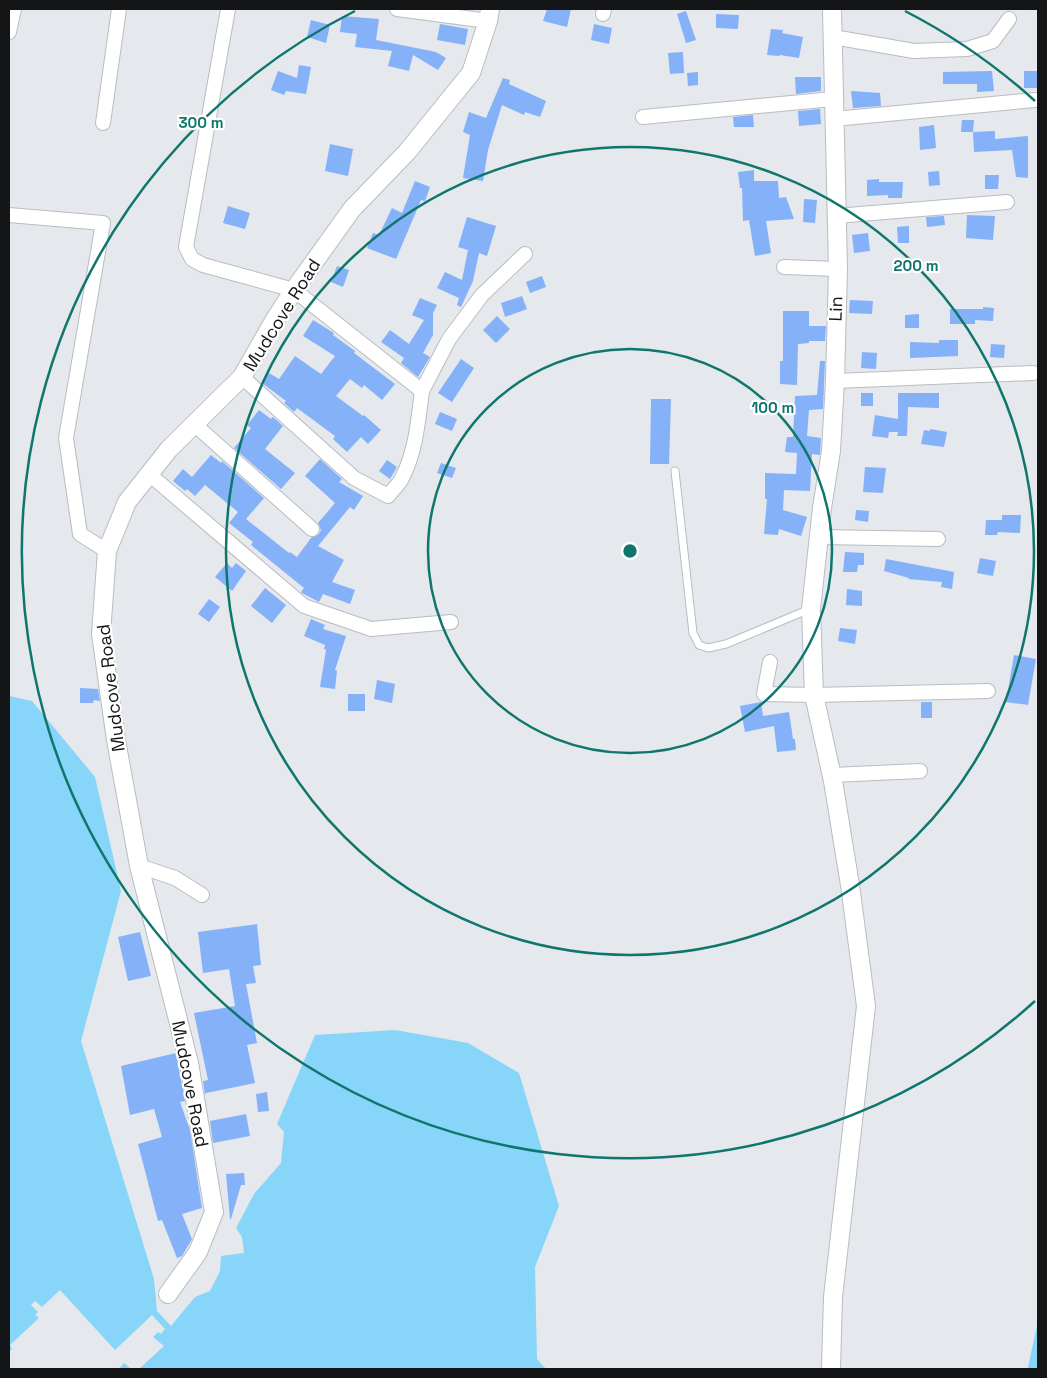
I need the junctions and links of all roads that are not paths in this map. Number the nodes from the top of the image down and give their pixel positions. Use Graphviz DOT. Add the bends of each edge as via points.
graph roads {
  1 [pos="14,9"];
  2 [pos="119,9"];
  3 [pos="228,9"];
  4 [pos="398,9"];
  5 [pos="832,9"];
  6 [pos="489,15"];
  7 [pos="1009,19"];
  8 [pos="9,32"];
  9 [pos="833,37"];
  10 [pos="833,99"];
  11 [pos="1035,100"];
  12 [pos="643,117"];
  13 [pos="834,119"];
  14 [pos="103,123"];
  15 [pos="1007,202"];
  16 [pos="9,215"];
  17 [pos="836,216"];
  18 [pos="524,254"];
  19 [pos="784,268"];
  20 [pos="838,269"];
  21 [pos="294,290"];
  22 [pos="1033,372"];
  23 [pos="242,377"];
  24 [pos="834,380"];
  25 [pos="422,391"];
  26 [pos="194,424"];
  27 [pos="675,471"];
  28 [pos="149,474"];
  29 [pos="312,529"];
  30 [pos="818,536"];
  31 [pos="938,539"];
  32 [pos="107,551"];
  33 [pos="811,609"];
  34 [pos="451,622"];
  35 [pos="770,662"];
  36 [pos="988,691"];
  37 [pos="814,695"];
  38 [pos="920,771"];
  39 [pos="832,775"];
  40 [pos="139,866"];
  41 [pos="202,895"];
  42 [pos="168,1294"];
  43 [pos="831,1369"];
  1 -- 8 [label="street"];
  2 -- 14 [label="street"];
  3 -- 21 [label="street" via="186,247 192,259 203,264"];
  4 -- 6 [label="street"];
  5 -- 9 [label="street, Lin"];
  6 -- 21 [label="street, Mudcove Road" via="471,73 407,152 352,209"];
  7 -- 9 [label="street" via="993,41 967,49 914,51"];
  9 -- 10 [label="street, Lin"];
  10 -- 12 [label="street"];
  10 -- 13 [label="street, Lin"];
  11 -- 13 [label="street"];
  13 -- 17 [label="street, Lin"];
  15 -- 17 [label="street"];
  16 -- 32 [label="street" via="103,223 66,438 80,534"];
  17 -- 20 [label="street, Lin"];
  18 -- 25 [label="street" via="482,295 450,339"];
  19 -- 20 [label="street"];
  20 -- 24 [label="street, Lin"];
  21 -- 23 [label="street, Mudcove Road"];
  21 -- 25 [label="street"];
  22 -- 24 [label="street"];
  23 -- 25 [label="street" via="354,478 388,496 401,479 412,453"];
  23 -- 26 [label="street, Mudcove Road"];
  24 -- 30 [label="street, Lin" via="831,451"];
  26 -- 28 [label="street, Mudcove Road" via="168,448"];
  26 -- 29 [label="street"];
  27 -- 33 [label="lane" via="694,633 699,645 708,648 726,644"];
  28 -- 32 [label="street, Mudcove Road" via="127,502"];
  28 -- 34 [label="street" via="304,606 370,629"];
  30 -- 31 [label="street"];
  30 -- 33 [label="street, Lin"];
  32 -- 40 [label="street, Mudcove Road" via="101,634"];
  33 -- 37 [label="street, Lin"];
  35 -- 37 [label="street" via="764,694"];
  36 -- 37 [label="street"];
  37 -- 39 [label="street, Lin"];
  38 -- 39 [label="street"];
  39 -- 43 [label="street, Lin" via="866,1006 833,1296"];
  40 -- 41 [label="street" via="175,878"];
  40 -- 42 [label="street, Mudcove Road" via="189,1063 214,1212 198,1252"];
}
